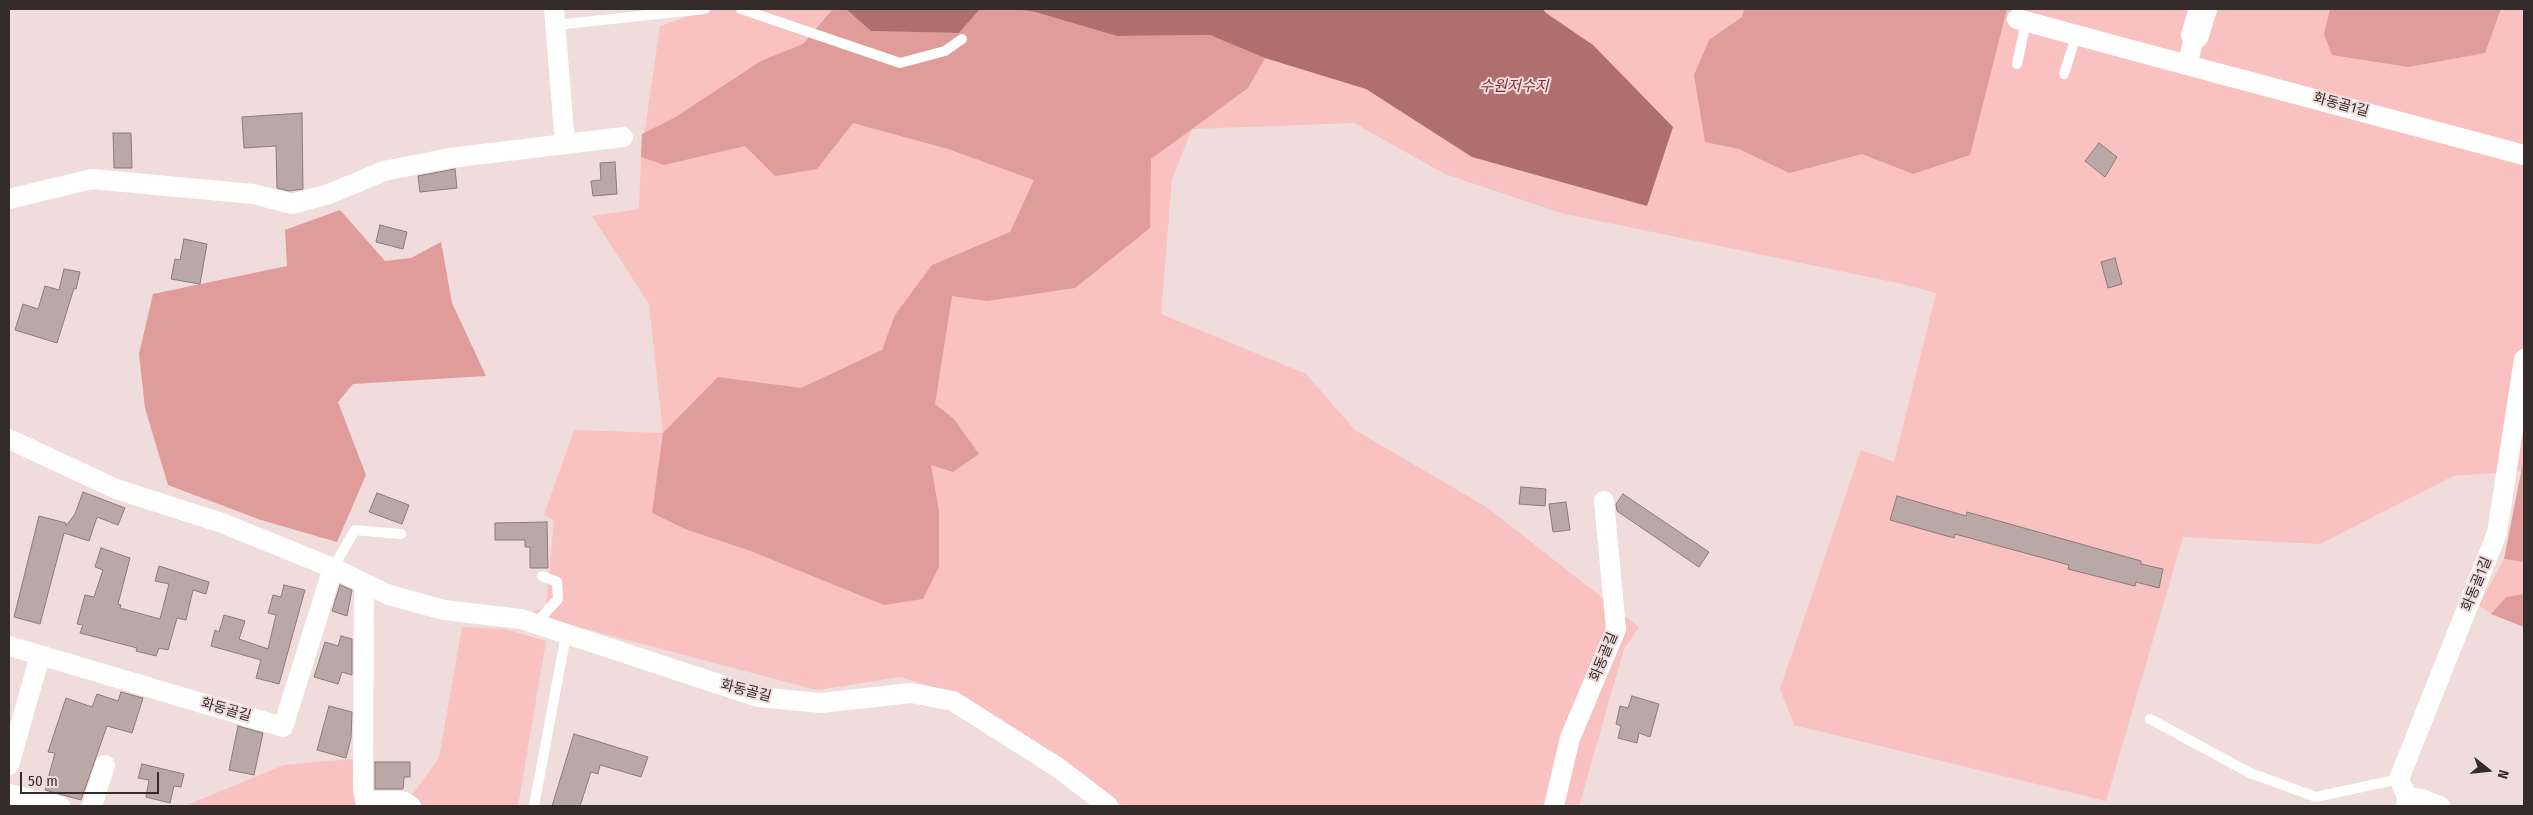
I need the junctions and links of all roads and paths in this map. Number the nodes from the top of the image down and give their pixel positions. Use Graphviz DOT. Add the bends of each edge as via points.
graph roads {
  1 [pos="705,9"];
  2 [pos="741,9"];
  3 [pos="2203,9"];
  4 [pos="555,17"];
  5 [pos="2021,17"];
  6 [pos="2195,35"];
  7 [pos="2076,36"];
  8 [pos="962,39"];
  9 [pos="2016,64"];
  10 [pos="2187,65"];
  11 [pos="2064,74"];
  12 [pos="623,137"];
  13 [pos="565,144"];
  14 [pos="2524,155"];
  15 [pos="9,199"];
  16 [pos="2524,359"];
  17 [pos="9,439"];
  18 [pos="1604,501"];
  19 [pos="401,534"];
  20 [pos="333,568"];
  21 [pos="542,576"];
  22 [pos="364,584"];
  23 [pos="535,624"];
  24 [pos="566,635"];
  25 [pos="9,646"];
  26 [pos="40,656"];
  27 [pos="2150,719"];
  28 [pos="9,765"];
  29 [pos="105,765"];
  30 [pos="2399,779"];
  31 [pos="9,794"];
  32 [pos="2406,802"];
  33 [pos="60,806"];
  34 [pos="92,806"];
  35 [pos="411,806"];
  36 [pos="534,806"];
  37 [pos="1108,806"];
  38 [pos="1554,806"];
  39 [pos="2440,806"];
  1 -- 4 [label="lane"];
  2 -- 8 [label="lane" via="900,63 945,51"];
  3 -- 6 [label="street"];
  4 -- 13 [label="street"];
  5 -- 7 [label="street, 화동골1길"];
  5 -- 9 [label="lane"];
  6 -- 10 [label="street"];
  7 -- 10 [label="street, 화동골1길"];
  7 -- 11 [label="lane"];
  10 -- 14 [label="street, 화동골1길"];
  12 -- 13 [label="street"];
  13 -- 15 [label="street" via="450,158 384,171 329,194 292,204 253,194 92,178"];
  16 -- 30 [label="street, 화동골1길" via="2497,533"];
  17 -- 20 [label="street, 화동골길" via="116,489 222,523"];
  18 -- 38 [label="street, 화동골길" via="1616,629 1570,738"];
  19 -- 20 [label="lane" via="354,530"];
  20 -- 22 [label="street, 화동골길"];
  20 -- 26 [label="street, 화동골길" via="283,727"];
  21 -- 23 [label="lane" via="556,582 558,599"];
  22 -- 23 [label="street, 화동골길" via="389,595 444,610 521,619"];
  22 -- 35 [label="street" via="365,801 402,801"];
  23 -- 24 [label="street, 화동골길"];
  24 -- 36 [label="lane"];
  24 -- 37 [label="street, 화동골길" via="758,696 821,703 911,693 953,701 1060,769"];
  25 -- 26 [label="street, 화동골길"];
  26 -- 28 [label="street"];
  27 -- 30 [label="lane" via="2250,773 2316,797"];
  29 -- 34 [label="street"];
  30 -- 32 [label="street"];
  31 -- 33 [label="street"];
  32 -- 39 [label="street" via="2422,799"];
}
